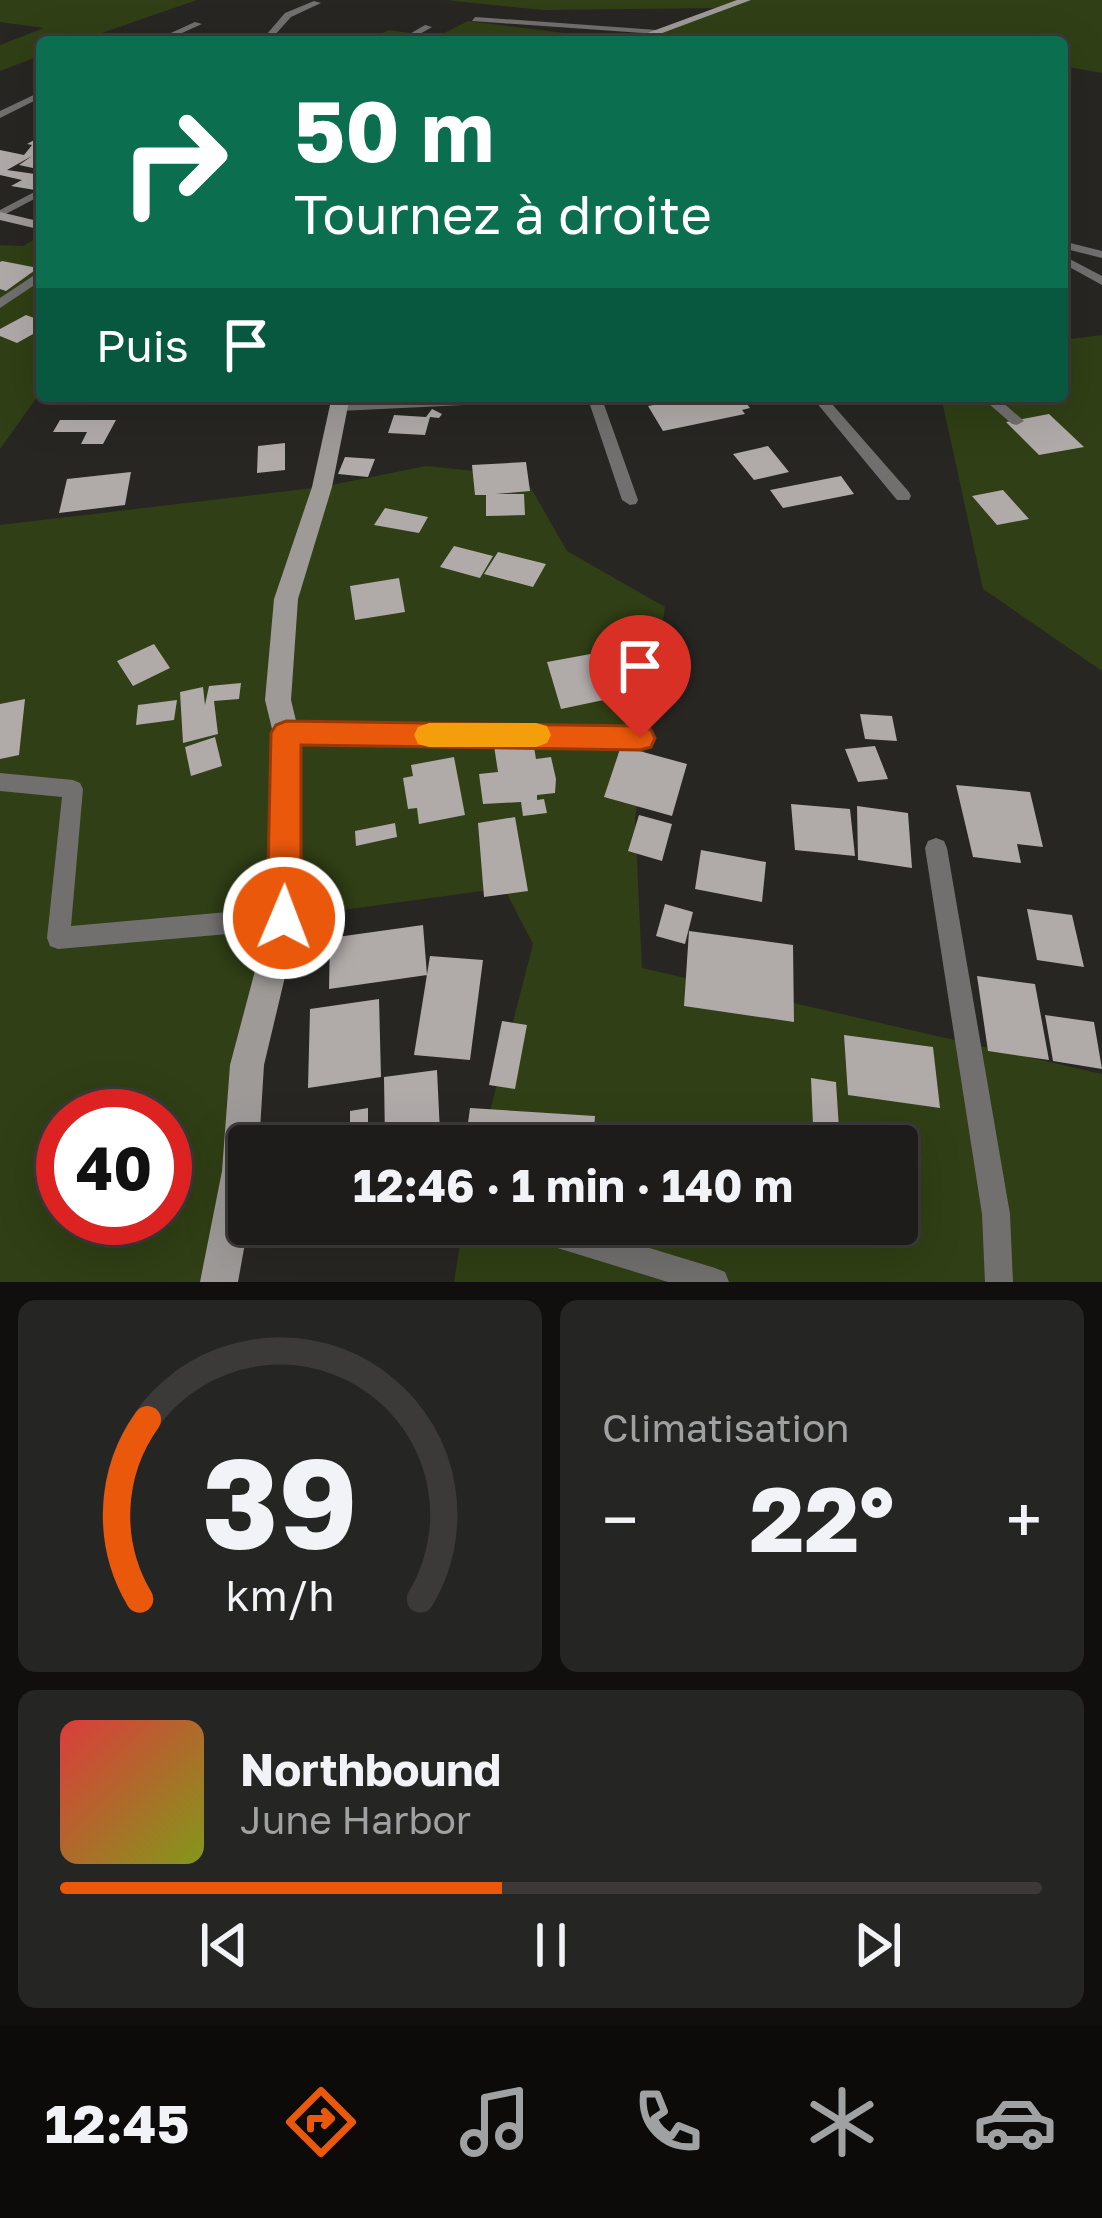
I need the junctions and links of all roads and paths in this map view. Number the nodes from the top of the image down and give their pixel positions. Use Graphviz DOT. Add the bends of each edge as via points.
graph roads {
  1 [pos="746,0"];
  2 [pos="317,3"];
  3 [pos="475,19"];
  4 [pos="198,24"];
  5 [pos="428,27"];
  6 [pos="653,33"];
  7 [pos="169,36"];
  8 [pos="269,36"];
  9 [pos="411,36"];
  10 [pos="645,36"];
  11 [pos="660,36"];
  12 [pos="36,97"];
  13 [pos="0,115"];
  14 [pos="36,194"];
  15 [pos="0,215"];
  16 [pos="36,224"];
  17 [pos="1068,246"];
  18 [pos="1102,255"];
  19 [pos="1068,261"];
  20 [pos="36,278"];
  21 [pos="1102,281"];
  22 [pos="0,288"];
  23 [pos="19,290"];
  24 [pos="0,304"];
  25 [pos="341,402"];
  26 [pos="596,402"];
  27 [pos="823,402"];
  28 [pos="994,402"];
  29 [pos="1017,421"];
  30 [pos="903,496"];
  31 [pos="630,500"];
  32 [pos="286,733"];
  33 [pos="640,738"];
  34 [pos="0,782"];
  35 [pos="936,848"];
  36 [pos="284,918"];
  37 [pos="246,1125"];
  38 [pos="228,1244"];
  39 [pos="594,1245"];
  40 [pos="219,1282"];
  41 [pos="715,1282"];
  42 [pos="999,1282"];
  1 -- 6 [label="street"];
  2 -- 8 [label="street" via="288,15"];
  3 -- 6 [label="street"];
  4 -- 7 [label="street"];
  5 -- 9 [label="street"];
  6 -- 10 [label="street"];
  6 -- 11 [label="street"];
  12 -- 13 [label="street"];
  14 -- 15 [label="street"];
  15 -- 16 [label="street"];
  17 -- 18 [label="street"];
  19 -- 21 [label="street"];
  20 -- 23 [label="street"];
  22 -- 23 [label="street"];
  23 -- 24 [label="street"];
  25 -- 32 [label="street" via="286,599 278,700"];
  26 -- 31 [label="street"];
  27 -- 30 [label="street"];
  28 -- 29 [label="street"];
  32 -- 33 [label="street"];
  32 -- 36 [label="street"];
  34 -- 36 [label="street" via="73,789 58,938"];
  35 -- 42 [label="street" via="996,1214"];
  36 -- 37 [label="street" via="247,1065"];
  38 -- 40 [label="street"];
  39 -- 41 [label="street"];
}
